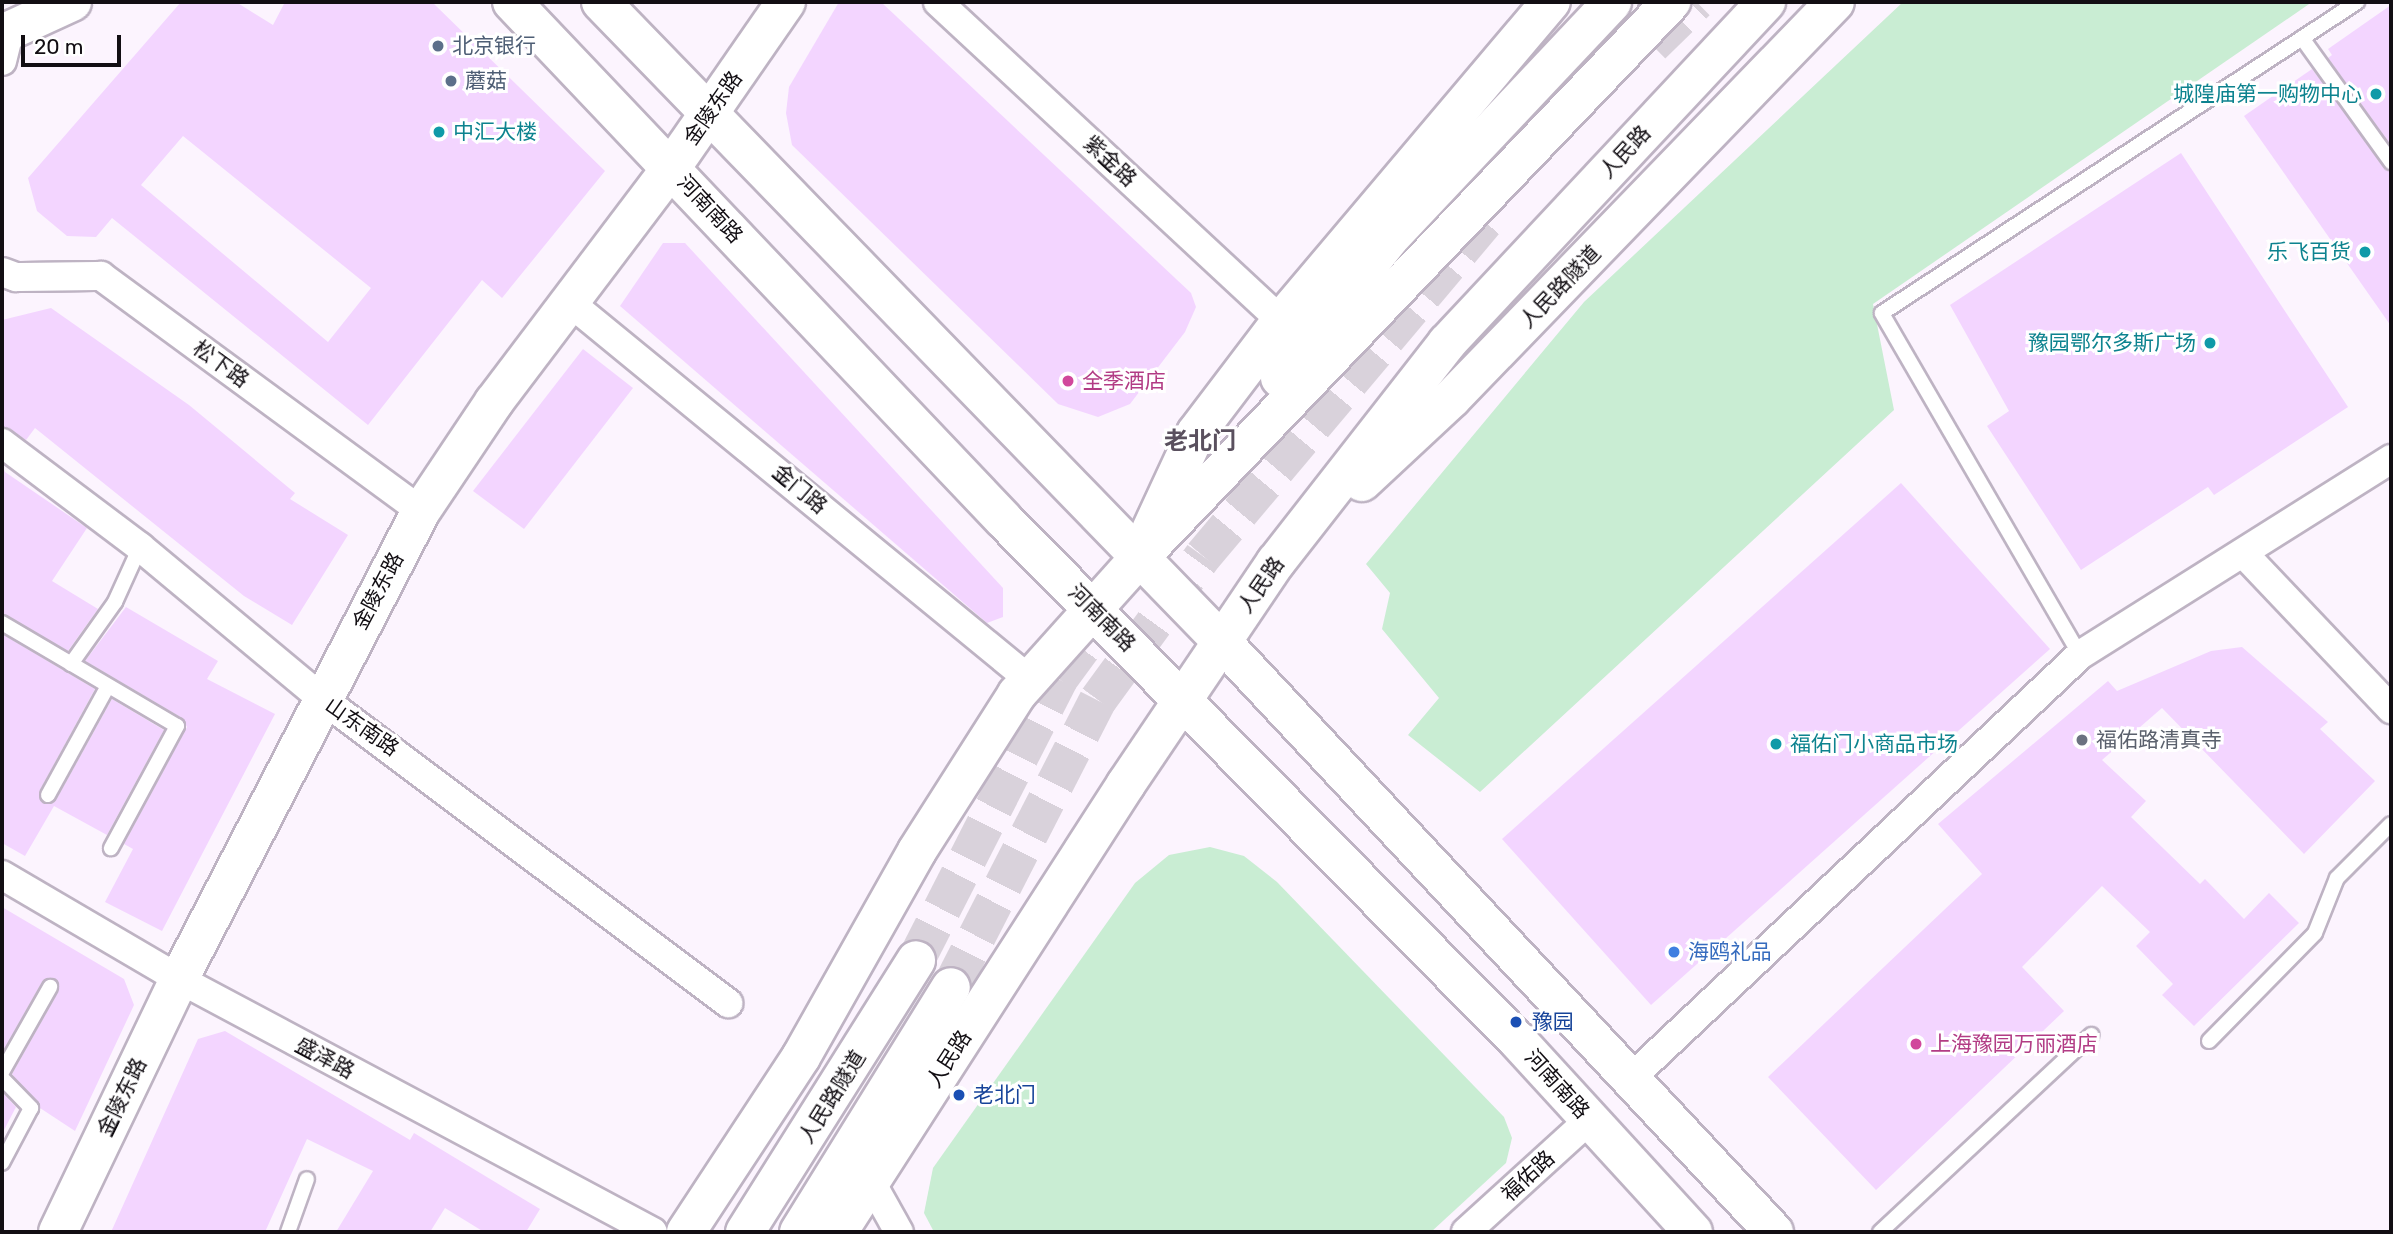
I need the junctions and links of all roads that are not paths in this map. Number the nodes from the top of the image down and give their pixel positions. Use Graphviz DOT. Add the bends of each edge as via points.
graph roads {
  1 [pos="72,2"];
  2 [pos="512,2"];
  3 [pos="601,2"];
  4 [pos="786,2"];
  5 [pos="939,2"];
  6 [pos="1551,2"];
  7 [pos="1612,2"];
  8 [pos="1671,2"];
  9 [pos="1766,2"];
  10 [pos="1835,2"];
  11 [pos="2357,2"];
  12 [pos="2302,38"];
  13 [pos="4,42"];
  14 [pos="711,112"];
  15 [pos="2391,162"];
  16 [pos="671,168"];
  17 [pos="2,272"];
  18 [pos="568,301"];
  19 [pos="1281,321"];
  20 [pos="2,443"];
  21 [pos="2391,459"];
  22 [pos="421,511"];
  23 [pos="140,547"];
  24 [pos="2244,554"];
  25 [pos="1139,558"];
  26 [pos="1276,562"];
  27 [pos="1092,609"];
  28 [pos="2,623"];
  29 [pos="1222,642"];
  30 [pos="2080,655"];
  31 [pos="71,664"];
  32 [pos="1030,680"];
  33 [pos="108,686"];
  34 [pos="321,698"];
  35 [pos="1182,700"];
  36 [pos="2391,709"];
  37 [pos="47,795"];
  38 [pos="2391,824"];
  39 [pos="111,848"];
  40 [pos="2,875"];
  41 [pos="916,960"];
  42 [pos="179,979"];
  43 [pos="50,987"];
  44 [pos="951,988"];
  45 [pos="728,1003"];
  46 [pos="2091,1035"];
  47 [pos="2209,1041"];
  48 [pos="2,1072"];
  49 [pos="2,1078"];
  50 [pos="1631,1078"];
  51 [pos="1589,1120"];
  52 [pos="2,1163"];
  53 [pos="307,1179"];
  54 [pos="870,1182"];
  55 [pos="58,1232"];
  56 [pos="288,1232"];
  57 [pos="653,1232"];
  58 [pos="685,1232"];
  59 [pos="745,1232"];
  60 [pos="799,1232"];
  61 [pos="838,1232"];
  62 [pos="898,1232"];
  63 [pos="1466,1232"];
  64 [pos="1693,1232"];
  65 [pos="1774,1232"];
  66 [pos="1880,1232"];
  1 -- 13 [label="main road"];
  2 -- 16 [label="main road, 河南南路"];
  3 -- 14 [label="main road"];
  4 -- 14 [label="main road, 金陵东路"];
  5 -- 19 [label="street, 紫金路"];
  6 -- 19 [label="main road"];
  7 -- 25 [label="main road" via="1389,239"];
  8 -- 25 [label="main road"];
  9 -- 26 [label="main road, 人民路" via="1447,343"];
  10 -- 26 [label="main road, 人民路隧道" via="1451,399"];
  11 -- 12 [label="lane"];
  12 -- 15 [label="lane"];
  12 -- 30 [label="lane" via="1882,313"];
  14 -- 16 [label="main road, 金陵东路"];
  14 -- 25 [label="main road"];
  16 -- 18 [label="main road, 金陵东路"];
  16 -- 27 [label="main road, 河南南路"];
  17 -- 22 [label="street, 松下路" via="16,277 101,276"];
  18 -- 22 [label="main road, 金陵东路"];
  18 -- 32 [label="street, 金门路"];
  19 -- 25 [label="main road" via="1196,433"];
  20 -- 23 [label="street, 山东南路"];
  21 -- 24 [label="street"];
  22 -- 34 [label="main road, 金陵东路"];
  23 -- 31 [label="lane" via="115,602"];
  23 -- 34 [label="street, 山东南路"];
  24 -- 30 [label="street"];
  24 -- 36 [label="street"];
  25 -- 27 [label="main road"];
  25 -- 29 [label="main road"];
  26 -- 29 [label="main road, 人民路"];
  27 -- 32 [label="main road"];
  27 -- 35 [label="main road, 河南南路"];
  28 -- 31 [label="lane"];
  29 -- 35 [label="main road, 人民路"];
  29 -- 50 [label="main road"];
  30 -- 50 [label="street"];
  31 -- 33 [label="lane"];
  32 -- 58 [label="main road" via="916,851 801,1057"];
  33 -- 37 [label="lane"];
  33 -- 39 [label="lane" via="177,726"];
  34 -- 42 [label="main road, 金陵东路"];
  34 -- 45 [label="street, 山东南路"];
  35 -- 51 [label="main road, 河南南路"];
  35 -- 54 [label="main road, 人民路"];
  38 -- 47 [label="lane" via="2337,878 2315,933"];
  40 -- 42 [label="street, 盛泽路"];
  41 -- 59 [label="main road, 人民路隧道"];
  42 -- 55 [label="main road, 金陵东路"];
  42 -- 57 [label="street, 盛泽路"];
  43 -- 48 [label="lane"];
  44 -- 60 [label="main road, 人民路隧道"];
  46 -- 66 [label="lane"];
  49 -- 52 [label="lane" via="30,1108"];
  50 -- 65 [label="main road"];
  51 -- 63 [label="street, 福佑路"];
  51 -- 64 [label="main road, 河南南路"];
  53 -- 56 [label="lane"];
  54 -- 61 [label="main road, 人民路"];
  54 -- 62 [label="street"];
}
